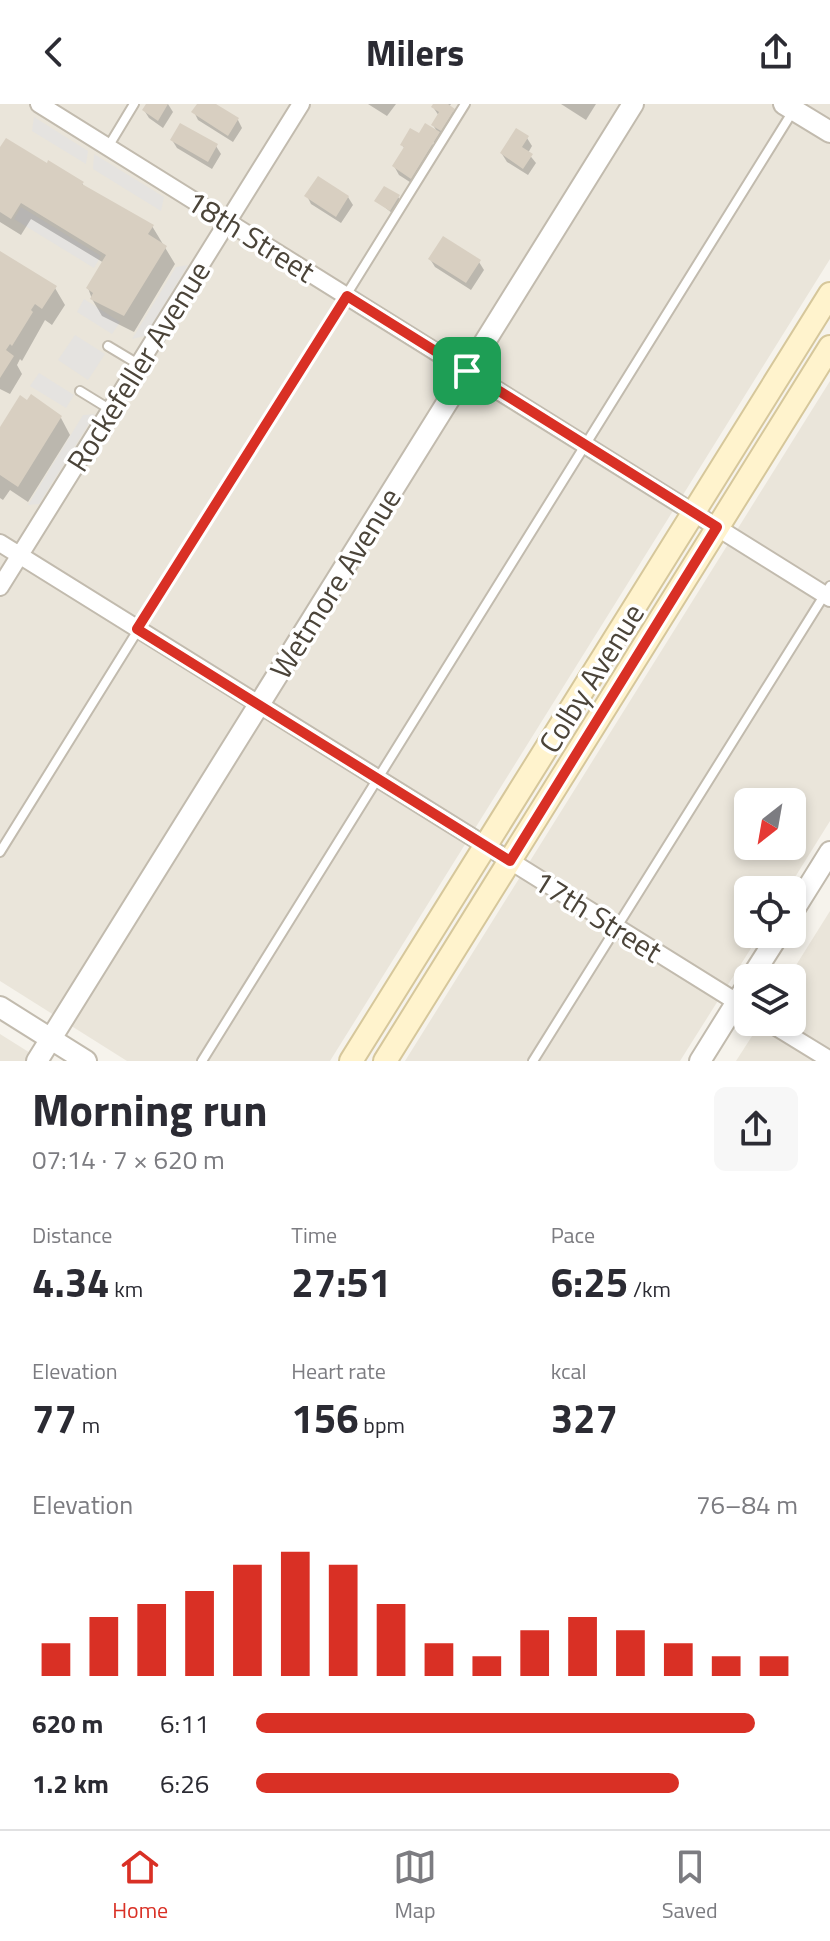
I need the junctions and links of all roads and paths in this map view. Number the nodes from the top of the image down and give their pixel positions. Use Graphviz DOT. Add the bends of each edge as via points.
graph roads {
  1 [pos="39,104"];
  2 [pos="134,104"];
  3 [pos="301,104"];
  4 [pos="465,104"];
  5 [pos="633,104"];
  6 [pos="792,106"];
  7 [pos="830,132"];
  8 [pos="108,147"];
  9 [pos="228,222"];
  10 [pos="830,294"];
  11 [pos="347,296"];
  12 [pos="108,346"];
  13 [pos="830,347"];
  14 [pos="139,364"];
  15 [pos="467,371"];
  16 [pos="80,391"];
  17 [pos="111,410"];
  18 [pos="586,446"];
  19 [pos="694,513"];
  20 [pos="717,527"];
  21 [pos="0,543"];
  22 [pos="20,555"];
  23 [pos="0,587"];
  24 [pos="828,593"];
  25 [pos="137,629"];
  26 [pos="259,705"];
  27 [pos="378,778"];
  28 [pos="486,846"];
  29 [pos="0,852"];
  30 [pos="830,852"];
  31 [pos="510,861"];
  32 [pos="806,891"];
  33 [pos="616,927"];
  34 [pos="734,1001"];
  35 [pos="0,1007"];
  36 [pos="734,1016"];
  37 [pos="791,1036"];
  38 [pos="51,1039"];
  39 [pos="830,1060"];
  40 [pos="37,1061"];
  41 [pos="86,1061"];
  42 [pos="202,1061"];
  43 [pos="351,1061"];
  44 [pos="385,1061"];
  45 [pos="533,1061"];
  46 [pos="700,1061"];
  1 -- 8 [label="street, 18th Street"];
  2 -- 8 [label="lane"];
  3 -- 9 [label="street, Rockefeller Avenue"];
  4 -- 11 [label="lane"];
  5 -- 15 [label="street, Wetmore Avenue"];
  6 -- 7 [label="street"];
  6 -- 18 [label="lane"];
  8 -- 9 [label="street, 18th Street"];
  9 -- 11 [label="street, 18th Street"];
  9 -- 14 [label="street, Rockefeller Avenue"];
  10 -- 19 [label="main road, Colby Avenue"];
  11 -- 15 [label="street, 18th Street"];
  11 -- 25 [label="lane"];
  12 -- 14 [label="lane"];
  13 -- 20 [label="main road, Colby Avenue"];
  14 -- 17 [label="street, Rockefeller Avenue"];
  15 -- 18 [label="street, 18th Street"];
  15 -- 26 [label="street, Wetmore Avenue"];
  16 -- 17 [label="lane"];
  17 -- 22 [label="street, Rockefeller Avenue"];
  18 -- 19 [label="street, 18th Street"];
  18 -- 27 [label="lane"];
  19 -- 20 [label="street, 18th Street"];
  19 -- 28 [label="main road, Colby Avenue"];
  20 -- 24 [label="street, 18th Street"];
  20 -- 31 [label="main road, Colby Avenue"];
  21 -- 22 [label="street, 17th Street"];
  22 -- 23 [label="street, Rockefeller Avenue"];
  22 -- 25 [label="street, 17th Street"];
  24 -- 33 [label="lane"];
  25 -- 26 [label="street, 17th Street"];
  25 -- 29 [label="lane"];
  26 -- 27 [label="street, 17th Street"];
  26 -- 38 [label="street, Wetmore Avenue"];
  27 -- 28 [label="street, 17th Street"];
  27 -- 42 [label="lane"];
  28 -- 31 [label="street, 17th Street"];
  28 -- 43 [label="main road, Colby Avenue"];
  30 -- 32 [label="street"];
  31 -- 33 [label="street, 17th Street"];
  31 -- 44 [label="main road, Colby Avenue"];
  33 -- 34 [label="street, 17th Street"];
  33 -- 45 [label="lane"];
  35 -- 38 [label="street"];
  36 -- 46 [label="street"];
  37 -- 39 [label="street"];
  38 -- 40 [label="street, Wetmore Avenue"];
  38 -- 41 [label="street"];
}
